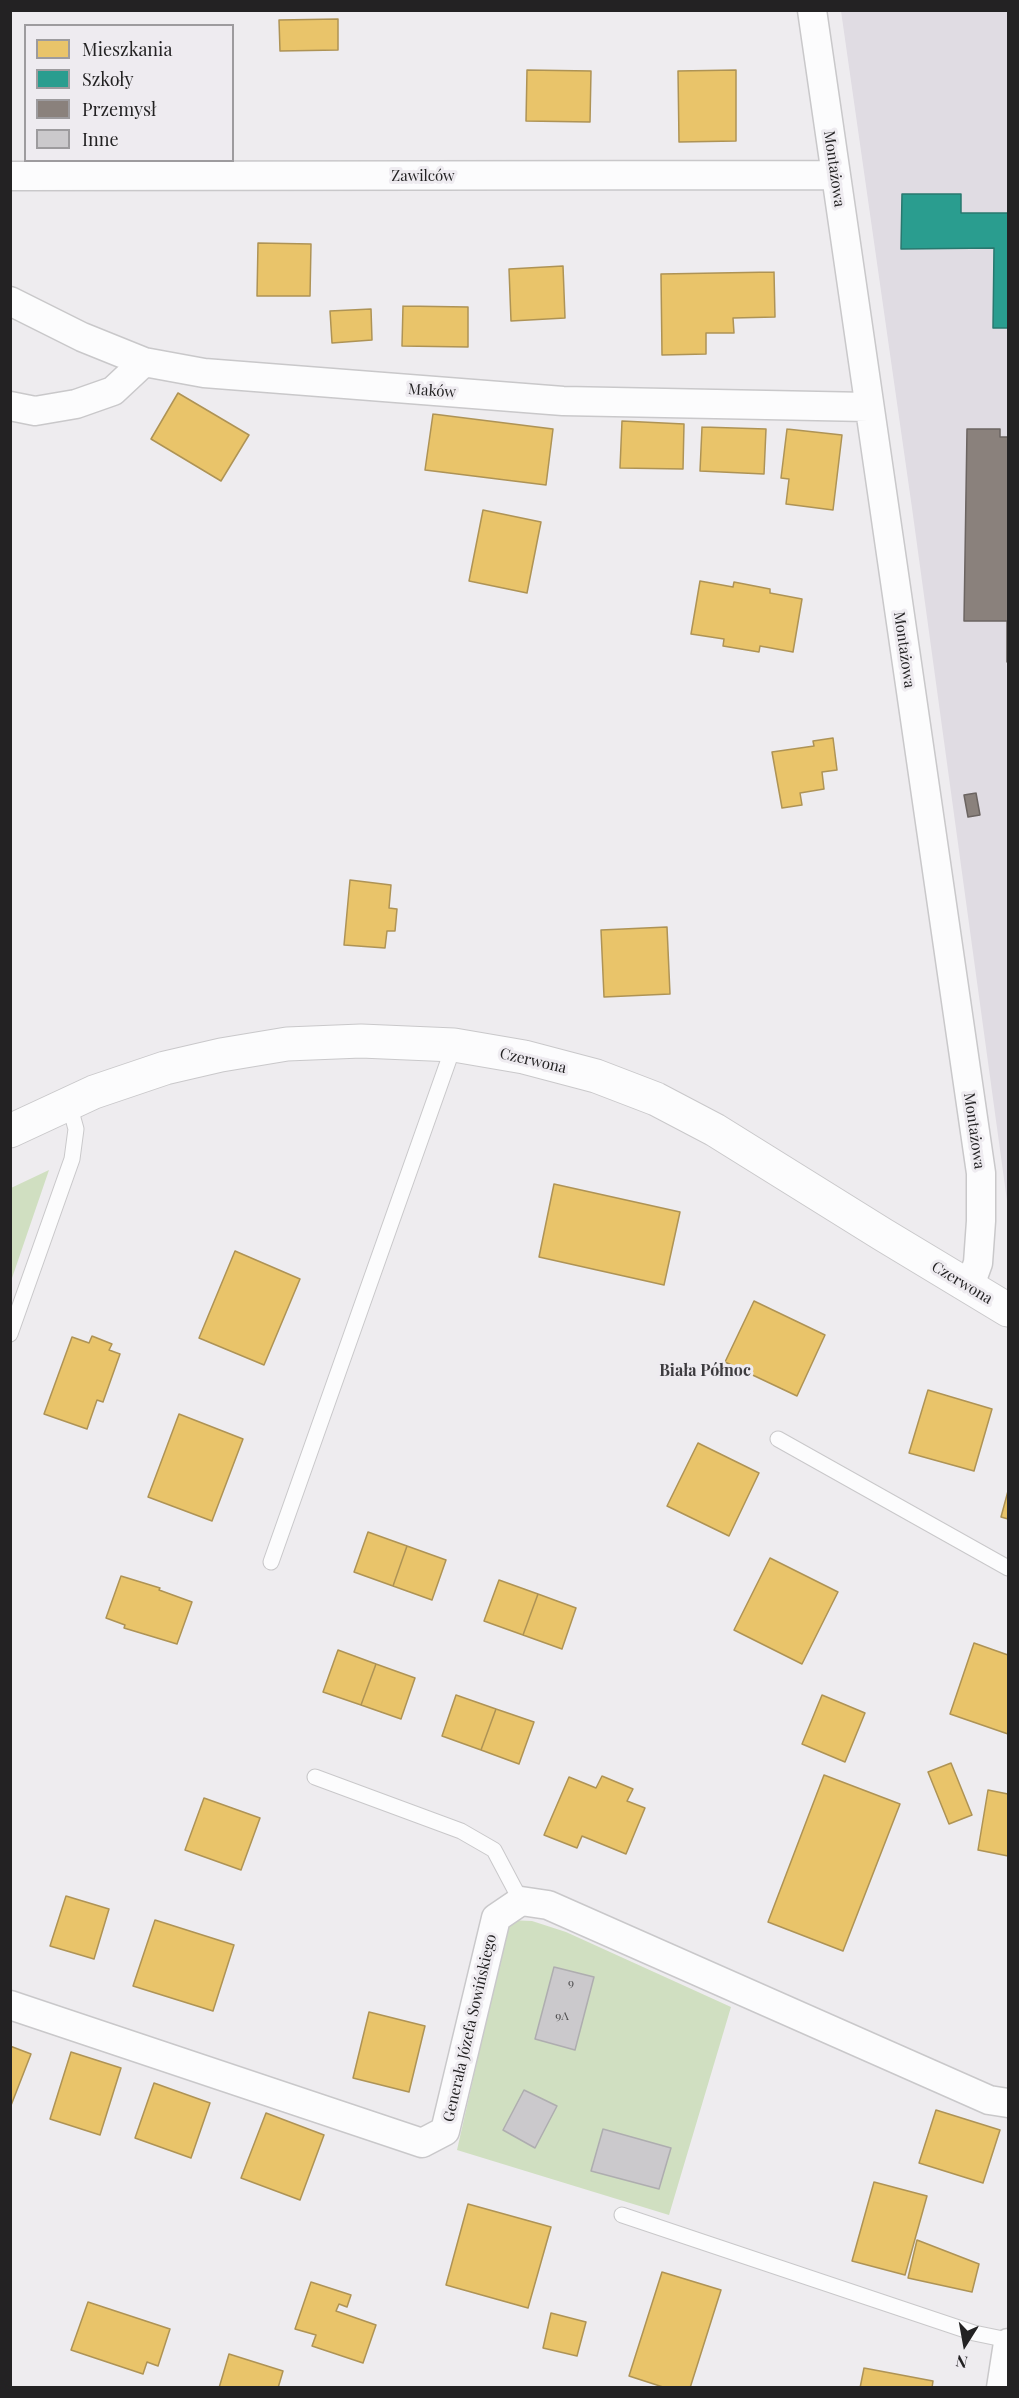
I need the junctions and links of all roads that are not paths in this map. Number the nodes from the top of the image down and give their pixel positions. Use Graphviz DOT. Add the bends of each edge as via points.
graph roads {
  1 [pos="812,10"];
  2 [pos="835,175"];
  3 [pos="10,176"];
  4 [pos="10,301"];
  5 [pos="144,362"];
  6 [pos="10,406"];
  7 [pos="868,407"];
  8 [pos="454,1045"];
  9 [pos="69,1104"];
  10 [pos="10,1131"];
  11 [pos="969,1288"];
  12 [pos="1008,1310"];
  13 [pos="10,1334"];
  14 [pos="778,1439"];
  15 [pos="271,1562"];
  16 [pos="1008,1568"];
  17 [pos="315,1777"];
  18 [pos="521,1900"];
  19 [pos="10,2005"];
  20 [pos="1008,2103"];
  21 [pos="622,2215"];
  22 [pos="1008,2342"];
  23 [pos="1004,2381"];
  1 -- 2 [label="street, Montażowa"];
  2 -- 3 [label="street, Zawilców"];
  2 -- 7 [label="street, Montażowa"];
  4 -- 5 [label="street, Maków"];
  5 -- 6 [label="street" via="114,391 76,404 34,411"];
  5 -- 7 [label="street, Maków" via="204,373 563,401"];
  7 -- 11 [label="street, Montażowa" via="981,1173 978,1263"];
  8 -- 9 [label="street, Czerwona" via="361,1041 276,1046 165,1068"];
  8 -- 11 [label="street, Czerwona" via="524,1057 656,1099 725,1135"];
  8 -- 15 [label="lane"];
  9 -- 10 [label="street, Czerwona"];
  9 -- 13 [label="lane" via="76,1130 72,1159"];
  11 -- 12 [label="street, Czerwona"];
  14 -- 16 [label="lane"];
  17 -- 18 [label="lane" via="461,1831 494,1850"];
  18 -- 19 [label="street, Generała Józefa Sowińskiego" via="496,1918 445,2131 422,2143"];
  18 -- 20 [label="street" via="548,1905 989,2100"];
  21 -- 22 [label="lane"];
  22 -- 23 [label="street"];
}
